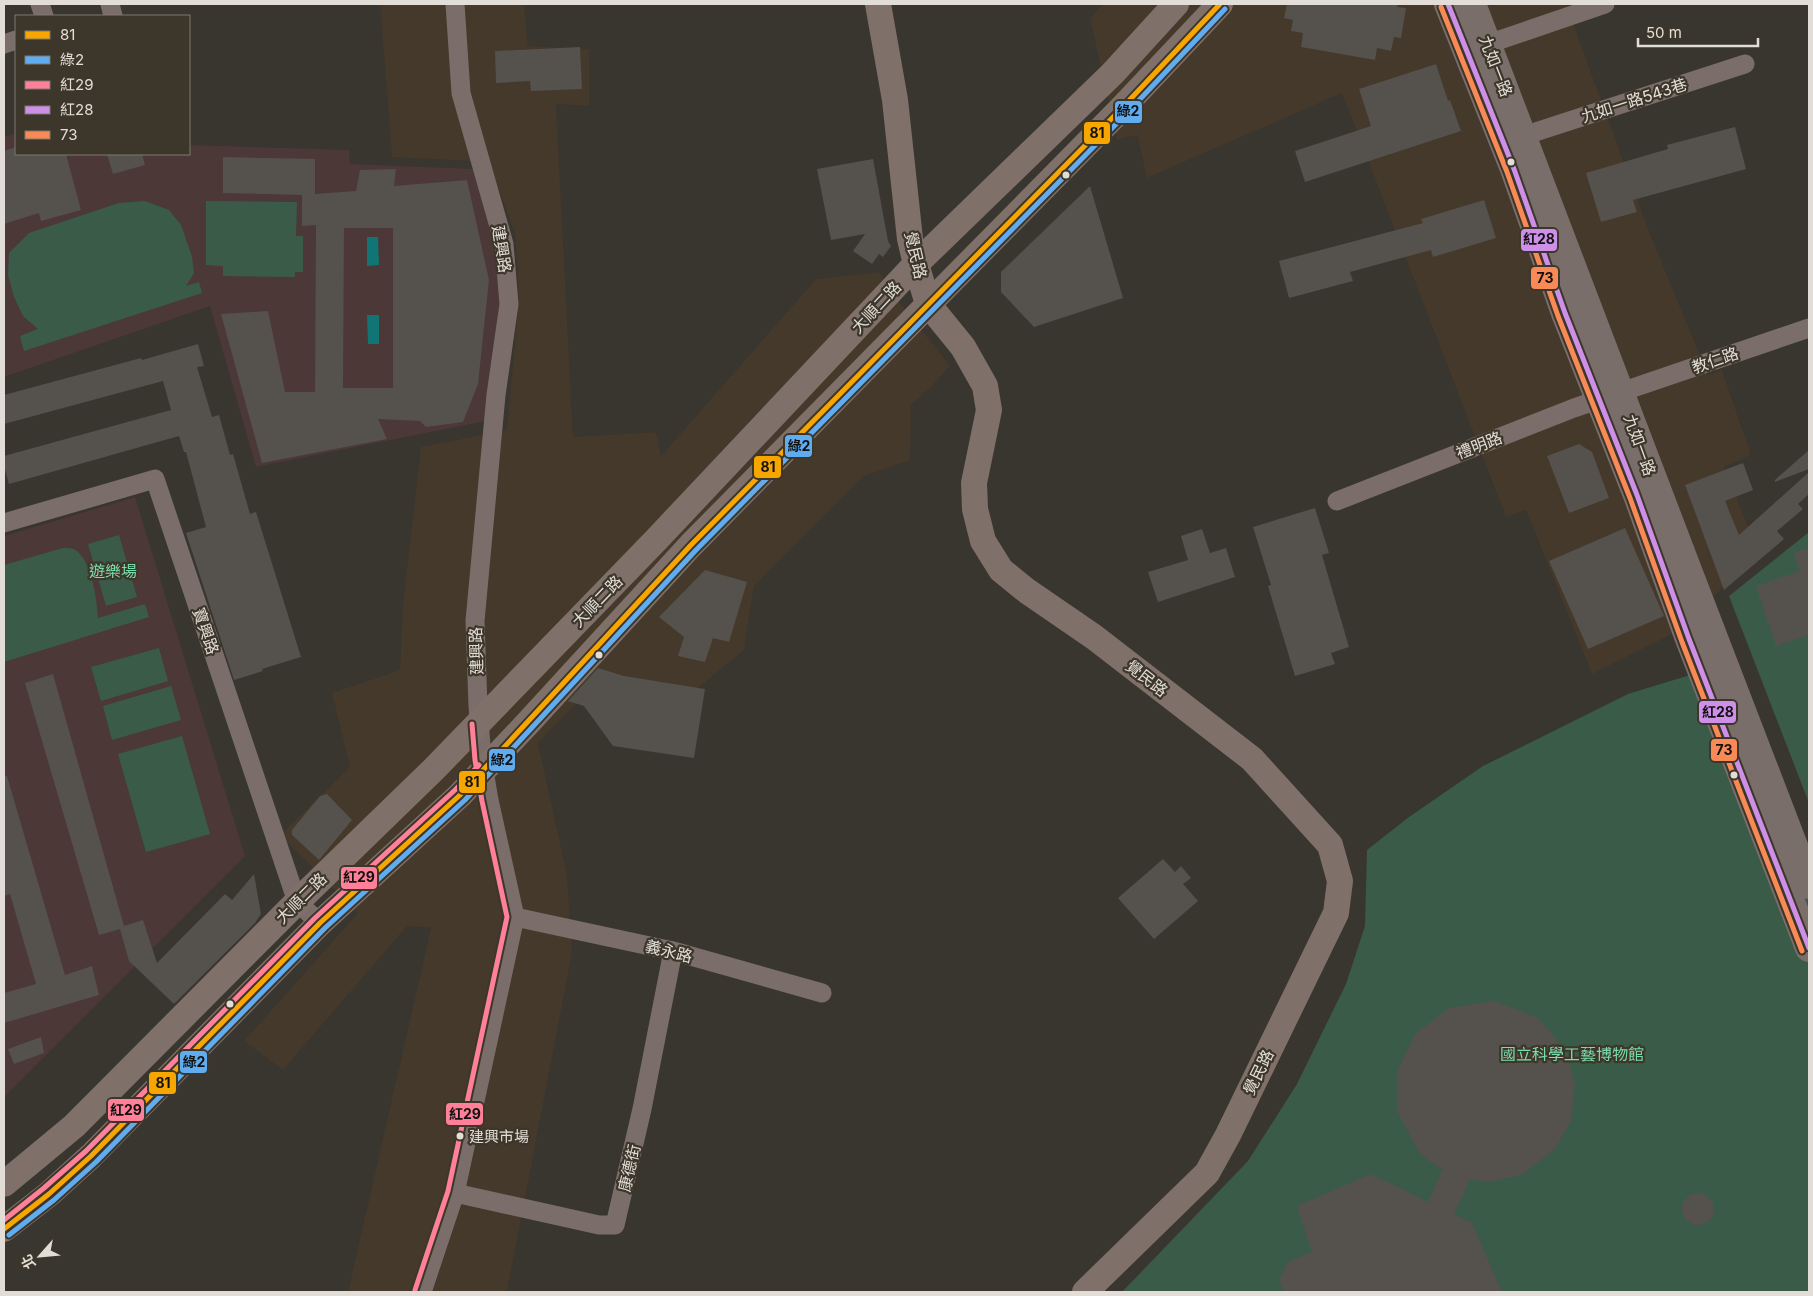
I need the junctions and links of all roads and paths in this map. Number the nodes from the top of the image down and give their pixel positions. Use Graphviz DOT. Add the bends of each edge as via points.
graph roads {
  1 [pos="455,4"];
  2 [pos="878,4"];
  3 [pos="1176,4"];
  4 [pos="1220,4"];
  5 [pos="1448,4"];
  6 [pos="1472,4"];
  7 [pos="1605,4"];
  8 [pos="1478,47"];
  9 [pos="1745,64"];
  10 [pos="1523,136"];
  11 [pos="916,264"];
  12 [pos="928,304"];
  13 [pos="1809,328"];
  14 [pos="1610,395"];
  15 [pos="1337,501"];
  16 [pos="4,523"];
  17 [pos="479,723"];
  18 [pos="484,770"];
  19 [pos="1809,885"];
  20 [pos="297,902"];
  21 [pos="514,917"];
  22 [pos="320,923"];
  23 [pos="1809,948"];
  24 [pos="673,951"];
  25 [pos="822,993"];
  26 [pos="4,1184"];
  27 [pos="455,1193"];
  28 [pos="4,1229"];
  29 [pos="422,1292"];
  30 [pos="1085,1292"];
  1 -- 17 [label="street, 建興路" via="461,93 504,244 509,304 496,395 476,593"];
  2 -- 11 [label="street, 覺民路" via="895,100 910,239"];
  3 -- 11 [label="street, 大順二路" via="1113,74"];
  4 -- 12 [label="street, 大順二路"];
  5 -- 8 [label="main road, 九如一路"];
  6 -- 8 [label="main road, 九如一路"];
  7 -- 8 [label="street"];
  8 -- 10 [label="main road, 九如一路"];
  8 -- 14 [label="main road, 九如一路" via="1514,169 1565,313"];
  9 -- 10 [label="street, 九如一路543巷"];
  10 -- 14 [label="main road, 九如一路"];
  11 -- 12 [label="street, 覺民路"];
  11 -- 17 [label="street, 大順二路"];
  12 -- 18 [label="street, 大順二路" via="692,545"];
  12 -- 30 [label="street, 覺民路" via="963,347 985,386 989,410 974,483 975,509 983,541 1001,570 1252,759 1330,845 1340,881 1336,913 1207,1174"];
  13 -- 14 [label="street, 教仁路"];
  14 -- 15 [label="street, 禮明路"];
  14 -- 19 [label="main road, 九如一路" via="1655,486"];
  14 -- 23 [label="main road, 九如一路" via="1689,639"];
  16 -- 20 [label="street, 寶興路" via="155,479"];
  17 -- 18 [label="street, 建興路"];
  17 -- 20 [label="street, 大順二路"];
  18 -- 21 [label="street, 建興路"];
  18 -- 22 [label="street, 大順二路" via="460,796"];
  20 -- 22 [label="street, 寶興路"];
  20 -- 26 [label="street, 大順二路" via="74,1126"];
  21 -- 24 [label="street, 義永路"];
  21 -- 27 [label="street, 建興路"];
  22 -- 28 [label="street, 大順二路" via="91,1156"];
  24 -- 25 [label="street, 義永路"];
  24 -- 27 [label="street, 康德街" via="615,1225 599,1225"];
  27 -- 29 [label="street, 建興路"];
}
